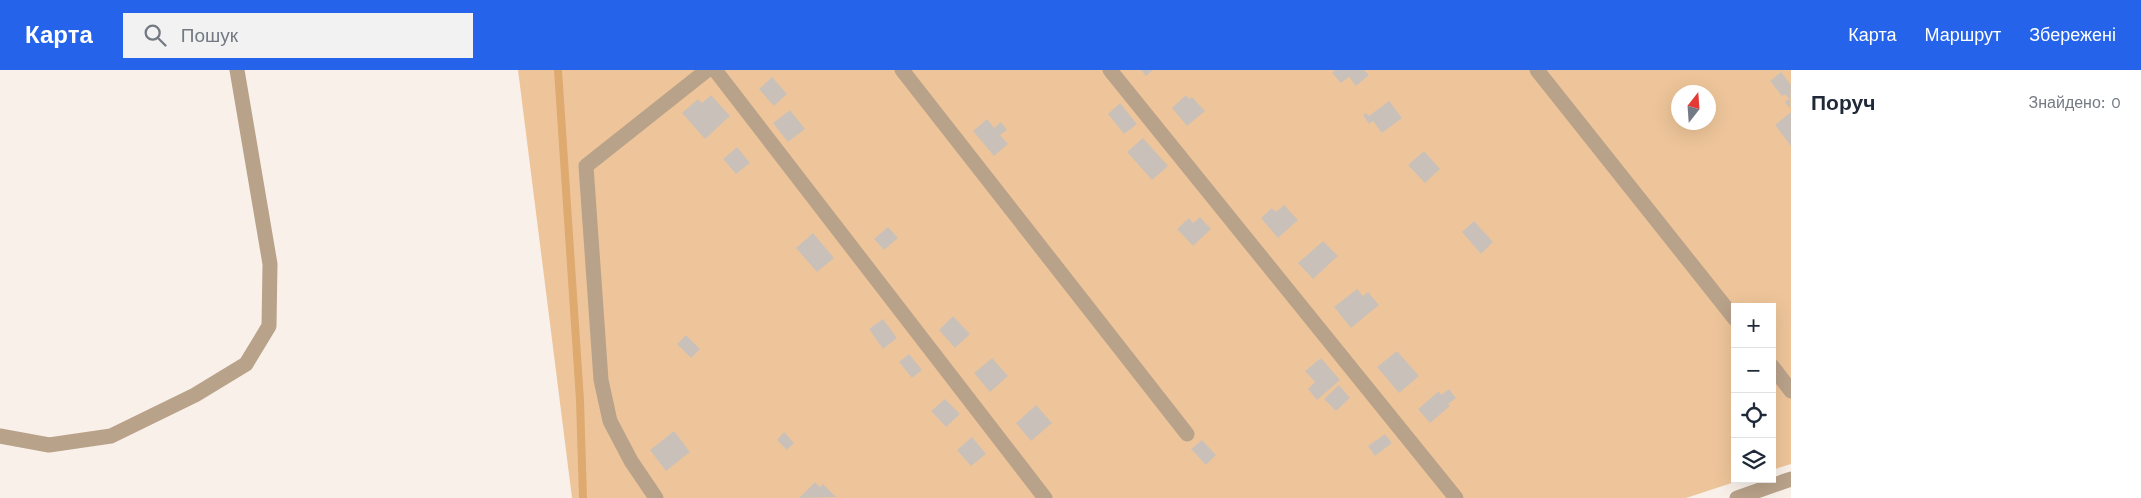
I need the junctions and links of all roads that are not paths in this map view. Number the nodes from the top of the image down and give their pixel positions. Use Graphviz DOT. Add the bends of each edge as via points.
graph roads {
  1 [pos="237,70"];
  2 [pos="707,70"];
  3 [pos="715,70"];
  4 [pos="902,70"];
  5 [pos="1110,70"];
  6 [pos="1537,70"];
  7 [pos="1731,314"];
  8 [pos="1776,371"];
  9 [pos="1791,391"];
  10 [pos="1188,434"];
  11 [pos="0,436"];
  12 [pos="1791,479"];
  13 [pos="656,498"];
  14 [pos="1045,498"];
  15 [pos="1456,498"];
  16 [pos="1737,498"];
  1 -- 11 [label="street" via="270,264 269,326 246,364 195,395 110,436 49,445"];
  2 -- 13 [label="street" via="586,166 600,380 610,421 631,462"];
  3 -- 14 [label="street"];
  4 -- 10 [label="street"];
  5 -- 15 [label="street"];
  6 -- 7 [label="street"];
  8 -- 9 [label="street"];
  12 -- 16 [label="street"];
}
